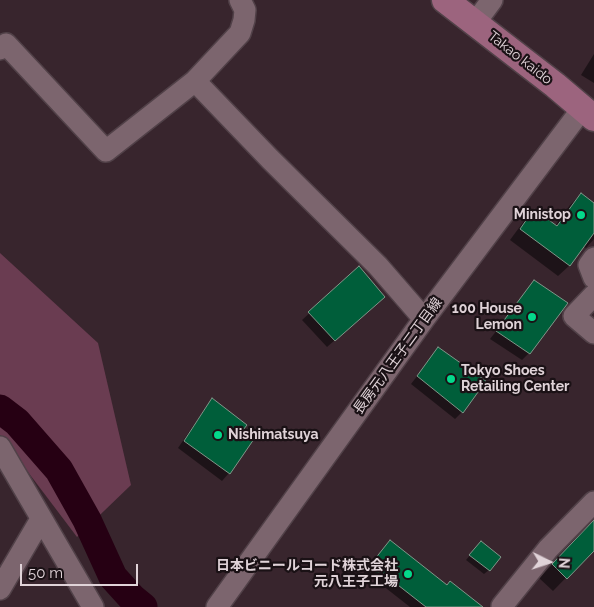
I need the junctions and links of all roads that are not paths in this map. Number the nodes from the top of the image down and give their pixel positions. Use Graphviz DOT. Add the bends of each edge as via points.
graph roads {
  1 [pos="240,0"];
  2 [pos="445,0"];
  3 [pos="492,0"];
  4 [pos="475,23"];
  5 [pos="0,49"];
  6 [pos="195,81"];
  7 [pos="588,113"];
  8 [pos="594,258"];
  9 [pos="594,278"];
  10 [pos="594,295"];
  11 [pos="424,319"];
  12 [pos="594,333"];
  13 [pos="0,447"];
  14 [pos="594,502"];
  15 [pos="42,519"];
  16 [pos="0,589"];
  17 [pos="502,606"];
  18 [pos="93,607"];
  19 [pos="217,607"];
  1 -- 6 [label="street" via="245,10 240,33"];
  2 -- 4 [label="main road, Takao kaido"];
  3 -- 4 [label="street"];
  4 -- 7 [label="main road, Takao kaido"];
  5 -- 6 [label="street" via="6,44 106,151"];
  6 -- 11 [label="street" via="378,266"];
  7 -- 11 [label="street, 長房元八王子二丁目線"];
  8 -- 9 [label="street" via="588,265"];
  10 -- 12 [label="street" via="574,316"];
  11 -- 19 [label="street, 長房元八王子二丁目線"];
  13 -- 15 [label="street"];
  14 -- 17 [label="street" via="548,549"];
  15 -- 16 [label="street"];
  15 -- 18 [label="street"];
}
